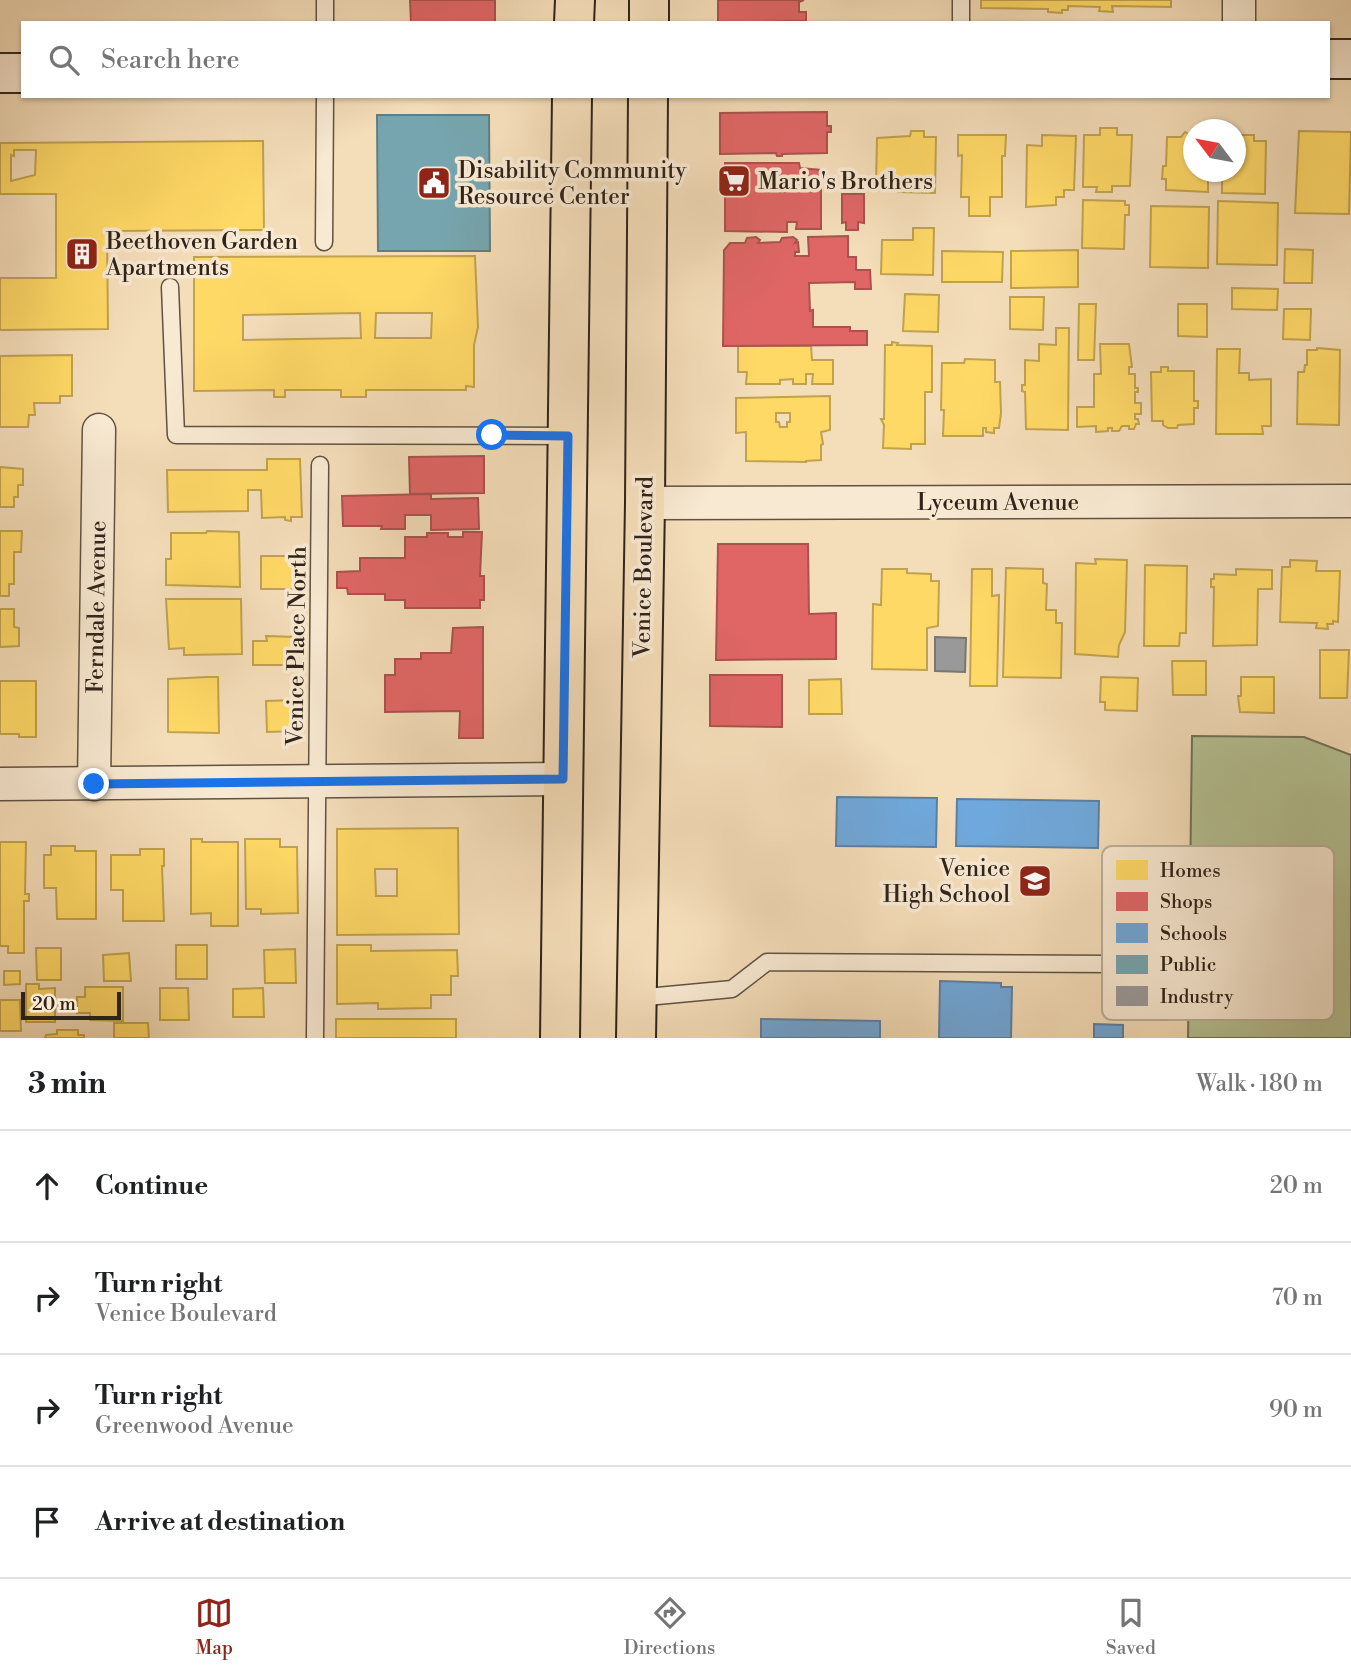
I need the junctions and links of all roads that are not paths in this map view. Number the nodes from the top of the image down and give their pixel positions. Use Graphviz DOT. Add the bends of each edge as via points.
graph roads {
  1 [pos="325,0"];
  2 [pos="575,0"];
  3 [pos="649,0"];
  4 [pos="961,0"];
  5 [pos="1240,0"];
  6 [pos="325,21"];
  7 [pos="574,21"];
  8 [pos="649,21"];
  9 [pos="961,21"];
  10 [pos="1239,21"];
  11 [pos="1351,58"];
  12 [pos="1330,59"];
  13 [pos="0,73"];
  14 [pos="21,73"];
  15 [pos="326,98"];
  16 [pos="572,98"];
  17 [pos="648,98"];
  18 [pos="324,242"];
  19 [pos="170,287"];
  20 [pos="99,430"];
  21 [pos="568,436"];
  22 [pos="320,465"];
  23 [pos="1351,500"];
  24 [pos="645,503"];
  25 [pos="563,779"];
  26 [pos="317,782"];
  27 [pos="0,784"];
  28 [pos="94,784"];
  29 [pos="1102,964"];
  30 [pos="636,998"];
  31 [pos="315,1038"];
  32 [pos="560,1038"];
  33 [pos="636,1038"];
  1 -- 6 [label="lane"];
  2 -- 7 [label="main road"];
  3 -- 8 [label="main road"];
  4 -- 9 [label="lane"];
  5 -- 10 [label="street"];
  11 -- 12 [label="street"];
  13 -- 14 [label="street"];
  15 -- 18 [label="lane"];
  16 -- 21 [label="main road"];
  17 -- 24 [label="main road, Venice Boulevard"];
  19 -- 21 [label="lane" via="176,435"];
  20 -- 28 [label="street, Ferndale Avenue"];
  21 -- 25 [label="main road"];
  22 -- 26 [label="lane, Venice Place North"];
  23 -- 24 [label="street, Lyceum Avenue"];
  24 -- 30 [label="main road, Venice Boulevard"];
  25 -- 26 [label="street"];
  25 -- 32 [label="main road"];
  26 -- 28 [label="street"];
  26 -- 31 [label="lane, Venice Place North"];
  27 -- 28 [label="street"];
  29 -- 30 [label="lane" via="767,962 732,989"];
  30 -- 33 [label="main road, Venice Boulevard"];
}
